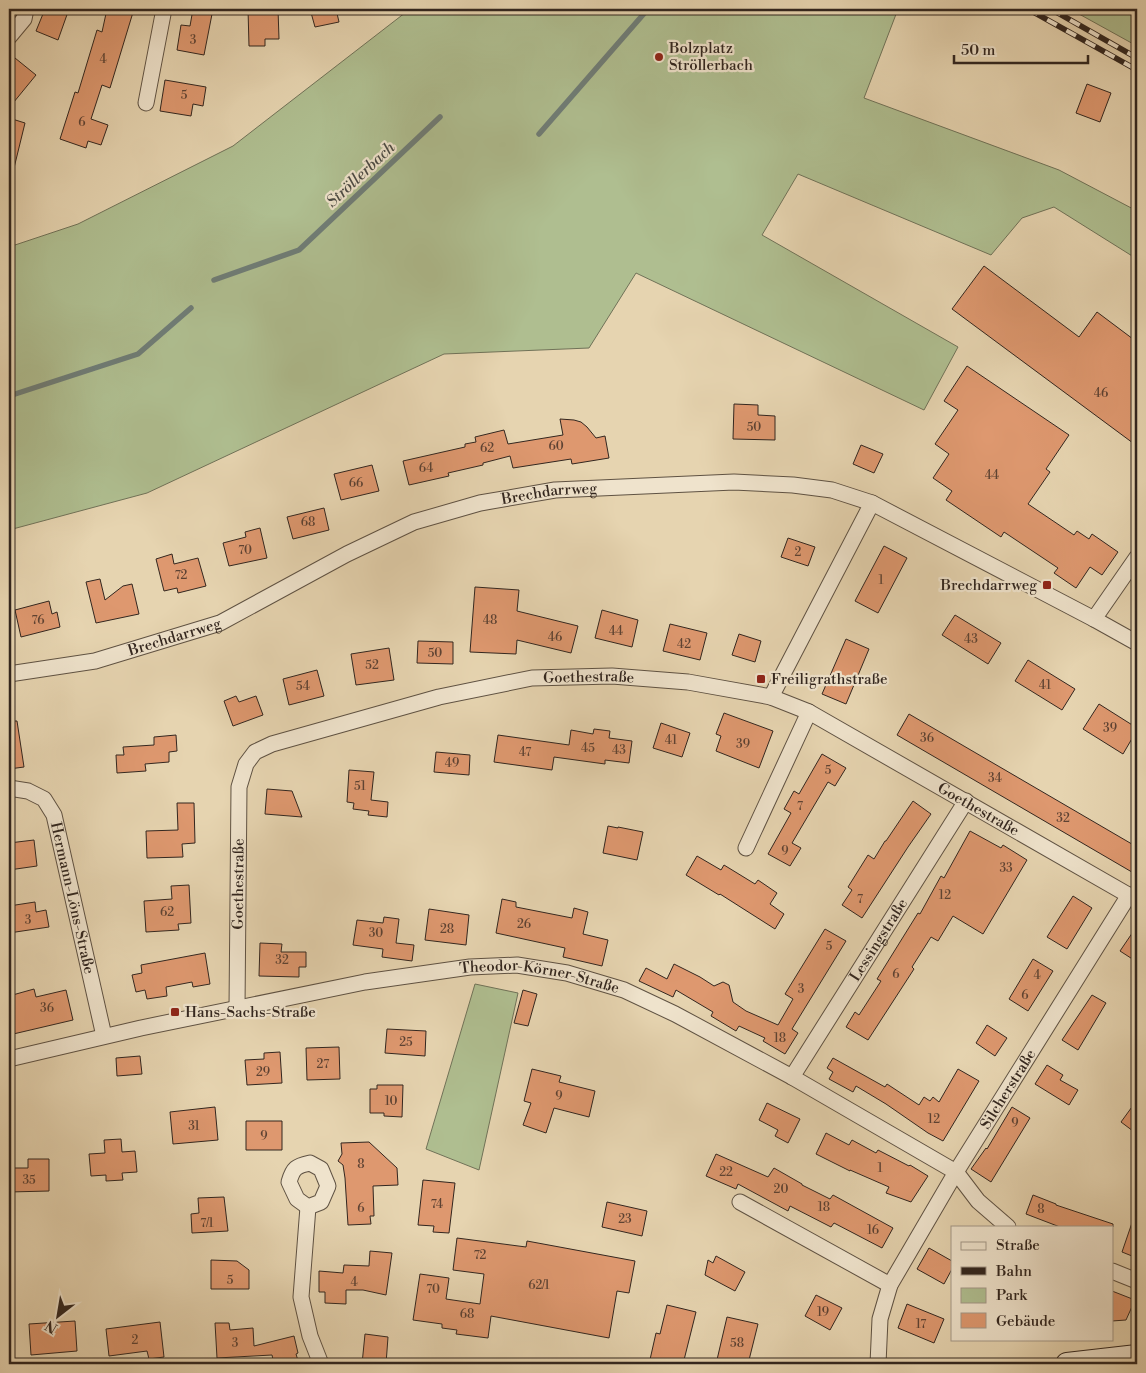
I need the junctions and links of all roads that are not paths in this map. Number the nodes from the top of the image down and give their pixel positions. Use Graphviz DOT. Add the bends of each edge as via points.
graph roads {
  1 [pos="26,9"];
  2 [pos="164,9"];
  3 [pos="9,37"];
  4 [pos="146,103"];
  5 [pos="872,503"];
  6 [pos="1137,557"];
  7 [pos="1094,619"];
  8 [pos="1137,643"];
  9 [pos="9,674"];
  10 [pos="771,697"];
  11 [pos="809,712"];
  12 [pos="9,788"];
  13 [pos="966,801"];
  14 [pos="746,848"];
  15 [pos="1133,898"];
  16 [pos="237,1008"];
  17 [pos="104,1036"];
  18 [pos="9,1059"];
  19 [pos="792,1077"];
  20 [pos="956,1172"];
  21 [pos="740,1202"];
  22 [pos="308,1207"];
  23 [pos="1007,1226"];
  24 [pos="1114,1272"];
  25 [pos="1137,1281"];
  26 [pos="890,1285"];
  27 [pos="1137,1356"];
  28 [pos="321,1364"];
  29 [pos="878,1364"];
  30 [pos="1067,1364"];
  1 -- 3 [label="street" via="24,19"];
  2 -- 4 [label="street"];
  5 -- 7 [label="street, Brechdarrweg"];
  5 -- 9 [label="street, Brechdarrweg" via="832,490 734,482 555,490 480,503 414,522 347,554 220,623 95,661"];
  5 -- 10 [label="street"];
  6 -- 7 [label="street"];
  7 -- 8 [label="street, Brechdarrweg"];
  10 -- 11 [label="street, Goethestraße"];
  10 -- 16 [label="street, Goethestraße" via="688,682 612,676 532,678 439,697 272,744 255,752 246,764 239,787"];
  11 -- 13 [label="street, Goethestraße"];
  11 -- 14 [label="street"];
  12 -- 17 [label="street, Hermann-Löns-Straße" via="28,791 44,799 54,815"];
  13 -- 15 [label="street, Goethestraße"];
  13 -- 19 [label="street, Lessingstraße"];
  15 -- 20 [label="street, Silcherstraße"];
  16 -- 17 [label="street, Theodor-Körner-Straße"];
  16 -- 19 [label="street, Theodor-Körner-Straße" via="365,982 470,967 517,965 567,973 624,990"];
  17 -- 18 [label="street, Theodor-Körner-Straße"];
  19 -- 20 [label="street, Theodor-Körner-Straße"];
  20 -- 23 [label="street, Theodor-Körner-Straße" via="978,1201"];
  20 -- 26 [label="street, Silcherstraße"];
  21 -- 26 [label="street"];
  22 -- 28 [label="street" via="300,1297"];
  24 -- 25 [label="street"];
  26 -- 29 [label="street, Silcherstraße" via="880,1319"];
  27 -- 30 [label="main road"];
}
